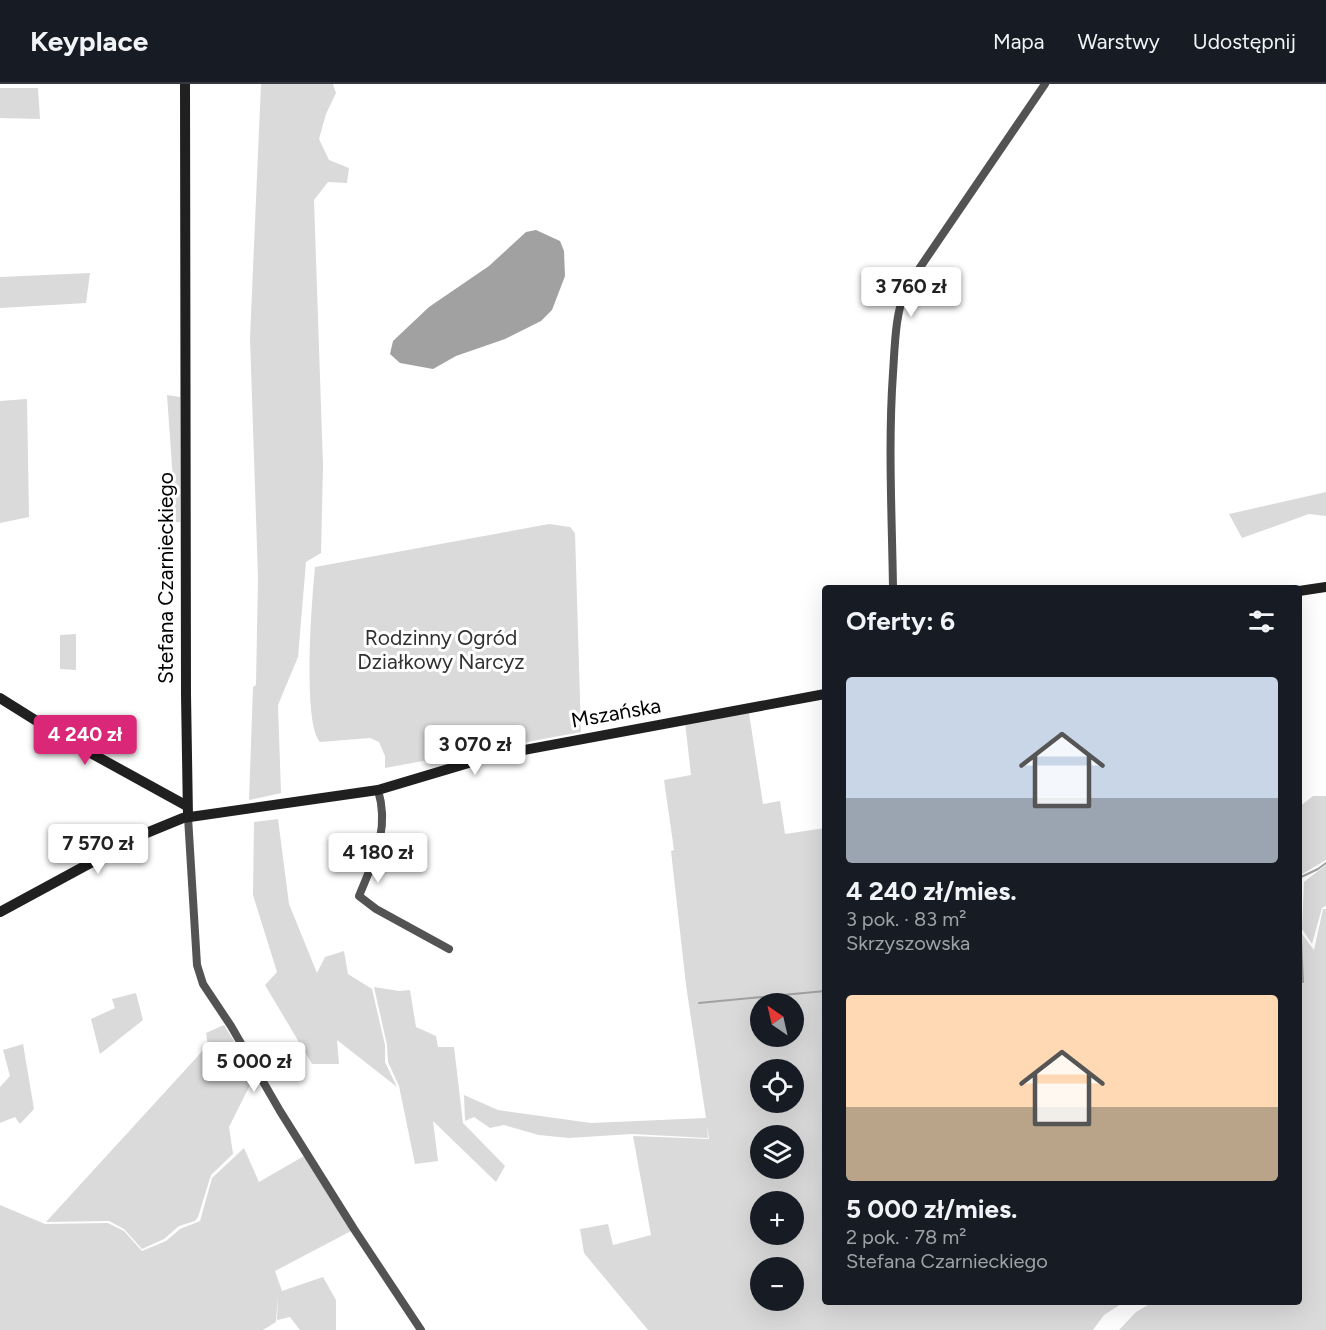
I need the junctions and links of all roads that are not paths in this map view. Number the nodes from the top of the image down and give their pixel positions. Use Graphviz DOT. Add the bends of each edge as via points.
graph roads {
  1 [pos="185,84"];
  2 [pos="1045,84"];
  3 [pos="893,585"];
  4 [pos="1326,587"];
  5 [pos="1302,591"];
  6 [pos="822,695"];
  7 [pos="0,698"];
  8 [pos="378,790"];
  9 [pos="187,811"];
  10 [pos="0,912"];
  11 [pos="449,949"];
  12 [pos="421,1330"];
  1 -- 9 [label="street, Stefana Czarnieckiego"];
  2 -- 3 [label="street" via="901,300 892,391"];
  4 -- 5 [label="street"];
  6 -- 8 [label="street, Mszańska" via="503,754"];
  7 -- 9 [label="street"];
  8 -- 9 [label="street, Mszańska" via="204,814"];
  8 -- 11 [label="street" via="383,825 378,850 359,896"];
  9 -- 10 [label="street, Mszańska"];
  9 -- 12 [label="street, Stefana Czarnieckiego" via="196,965 203,984"];
}
